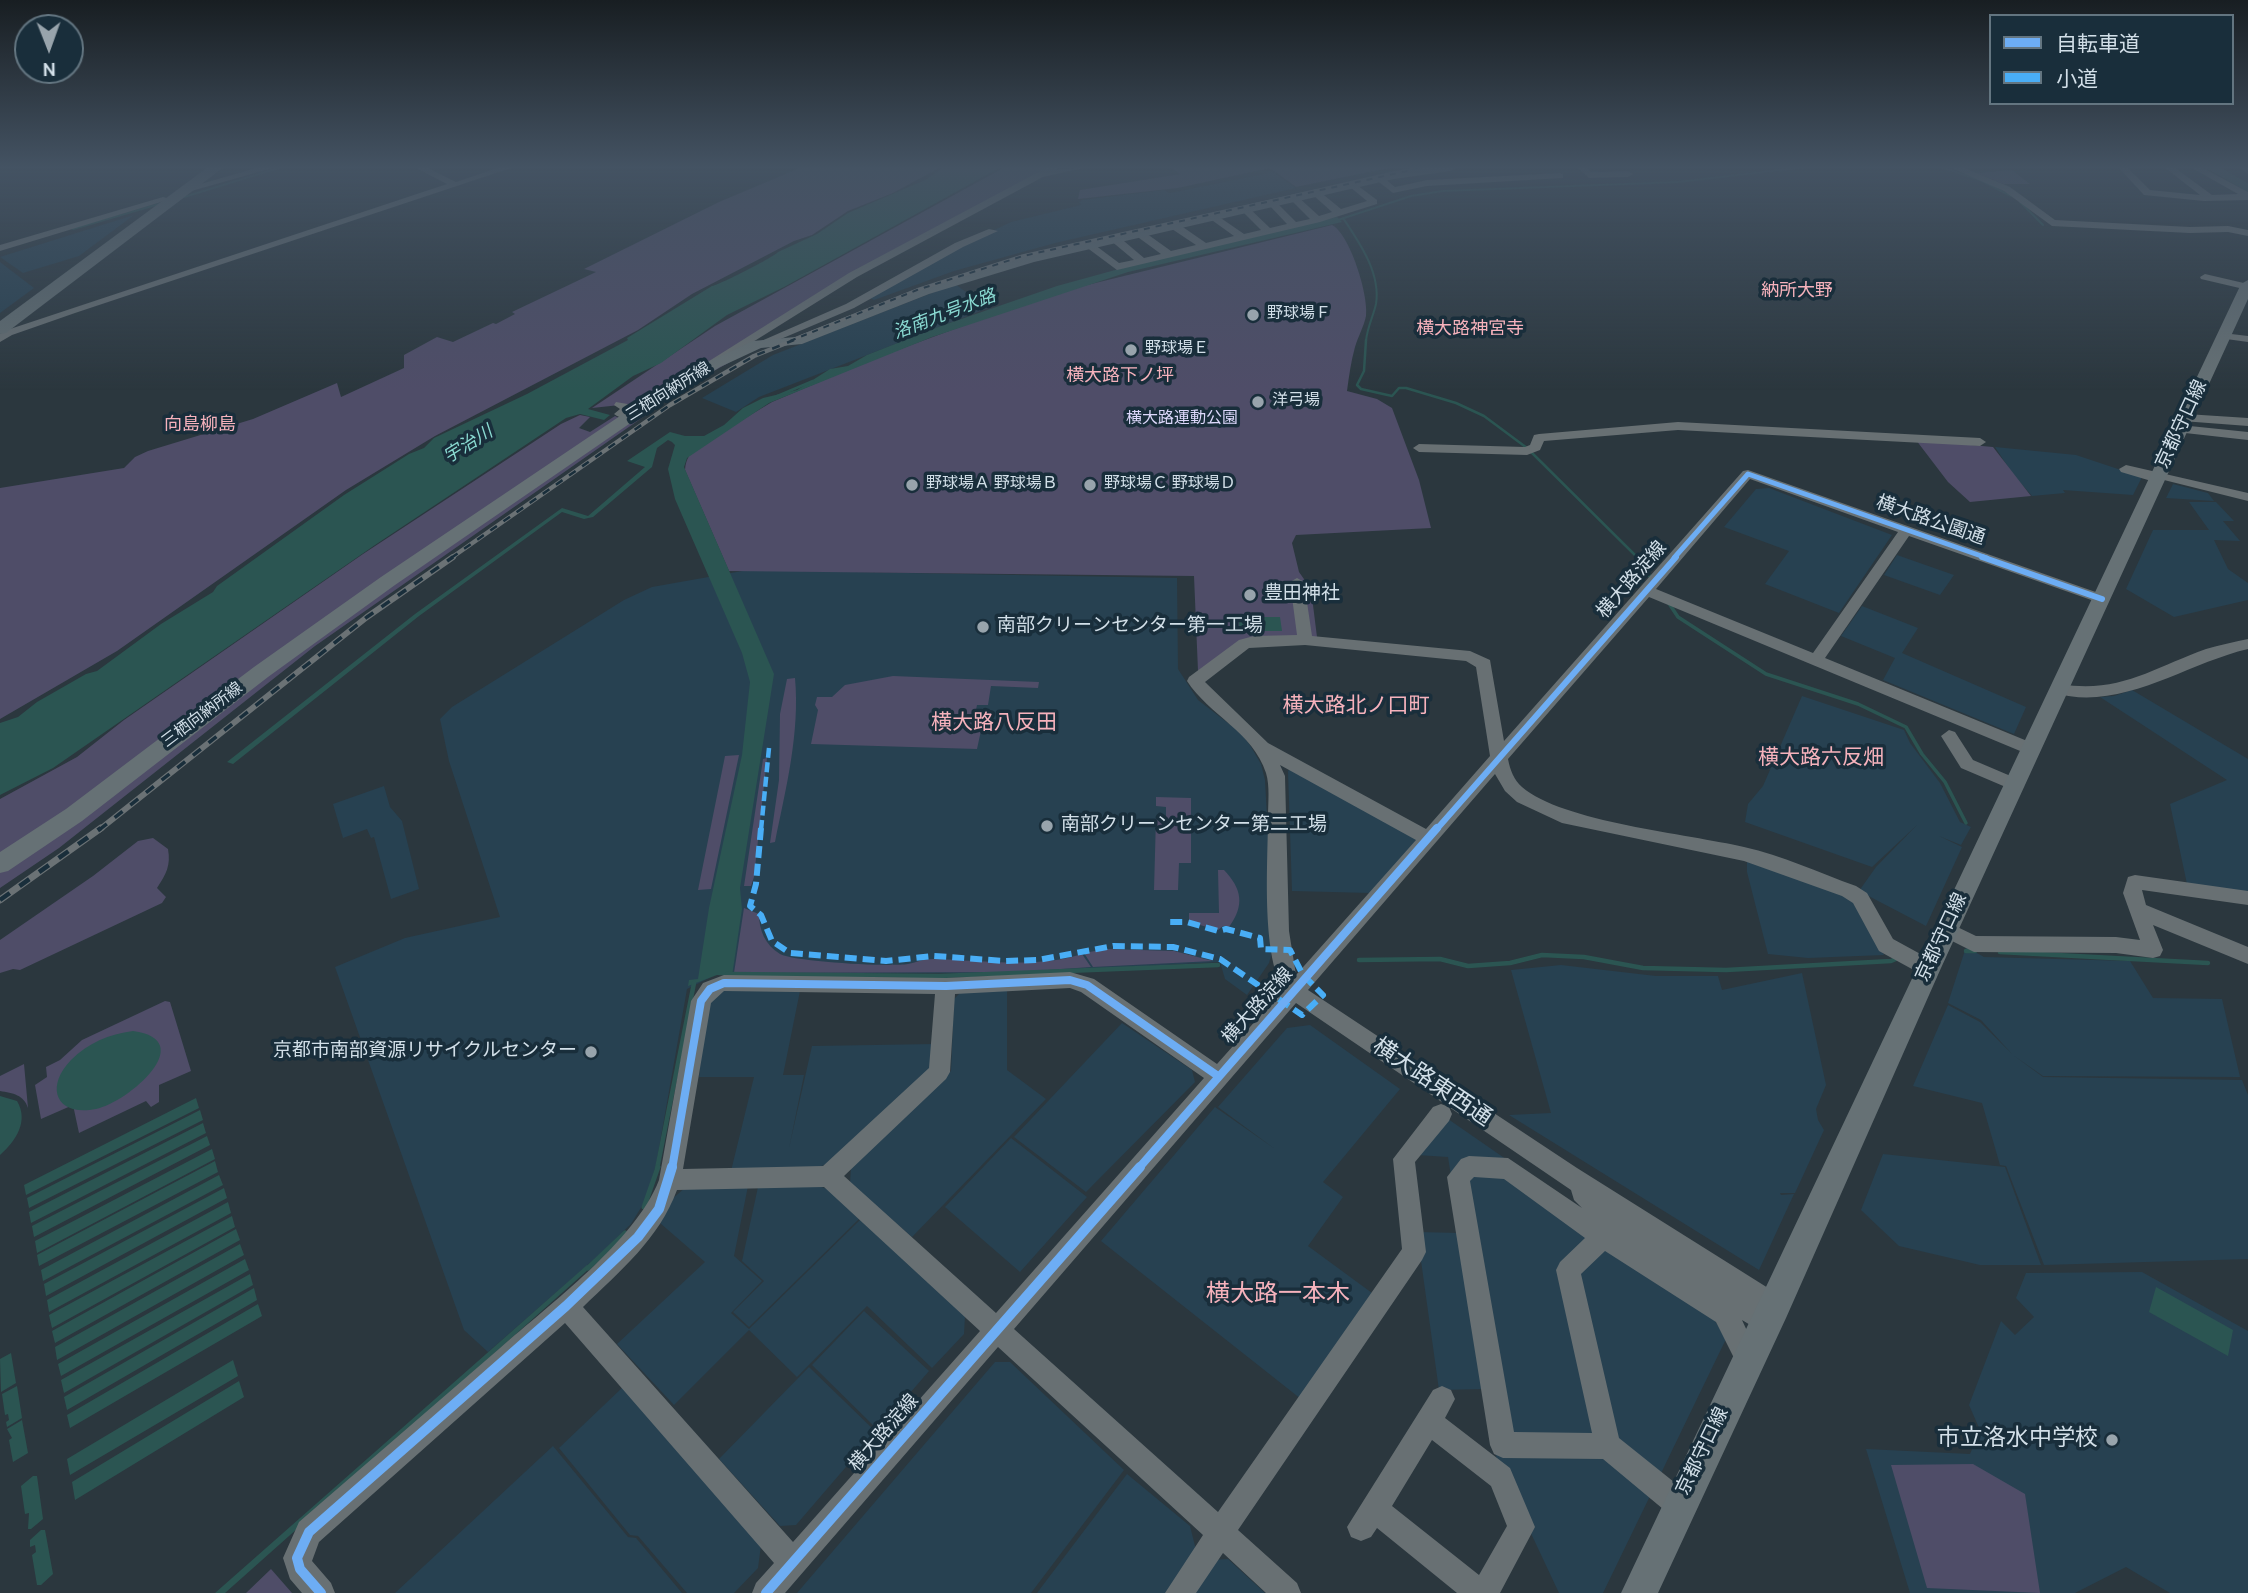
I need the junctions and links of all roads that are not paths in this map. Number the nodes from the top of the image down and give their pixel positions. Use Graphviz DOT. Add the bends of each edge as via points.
graph roads {
  1 [pos="23,241"];
  2 [pos="115,241"];
  3 [pos="120,241"];
  4 [pos="284,241"];
  5 [pos="915,241"];
  6 [pos="919,241"];
  7 [pos="968,241"];
  8 [pos="1099,241"];
  9 [pos="1118,241"];
  10 [pos="1151,241"];
  11 [pos="1196,241"];
  12 [pos="1223,241"];
  13 [pos="1087,244"];
  14 [pos="1203,246"];
  15 [pos="0,248"];
  16 [pos="1168,254"];
  17 [pos="1140,260"];
  18 [pos="2205,277"];
  19 [pos="2247,286"];
  20 [pos="71,311"];
  21 [pos="35,312"];
  22 [pos="1,329"];
  23 [pos="2237,332"];
  24 [pos="762,338"];
  25 [pos="620,405"];
  26 [pos="2248,422"];
  27 [pos="2183,423"];
  28 [pos="2248,436"];
  29 [pos="1980,442"];
  30 [pos="1419,448"];
  31 [pos="2126,469"];
  32 [pos="1748,474"];
  33 [pos="2159,477"];
  34 [pos="2248,497"];
  35 [pos="1906,530"];
  36 [pos="1297,582"];
  37 [pos="1646,590"];
  38 [pos="2102,599"];
  39 [pos="1305,640"];
  40 [pos="2248,643"];
  41 [pos="1816,660"];
  42 [pos="2060,689"];
  43 [pos="1949,736"];
  44 [pos="1263,748"];
  45 [pos="2031,749"];
  46 [pos="1499,757"];
  47 [pos="2014,784"];
  48 [pos="1428,838"];
  49 [pos="0,864"];
  50 [pos="2248,898"];
  51 [pos="2138,910"];
  52 [pos="1947,930"];
  53 [pos="2248,956"];
  54 [pos="1921,964"];
  55 [pos="946,986"];
  56 [pos="1294,991"];
  57 [pos="1218,1076"];
  58 [pos="1441,1114"];
  59 [pos="828,1176"];
  60 [pos="670,1180"];
  61 [pos="1603,1237"];
  62 [pos="566,1306"];
  63 [pos="1771,1315"];
  64 [pos="998,1329"];
  65 [pos="1748,1359"];
  66 [pos="1608,1446"];
  67 [pos="1679,1504"];
  68 [pos="1219,1533"];
  69 [pos="793,1563"];
  70 [pos="321,1593"];
  71 [pos="766,1593"];
  72 [pos="1179,1593"];
  73 [pos="1287,1593"];
  74 [pos="1479,1593"];
  75 [pos="1485,1593"];
  76 [pos="1639,1593"];
  1 -- 15 [label="street"];
  2 -- 22 [label="highway"];
  3 -- 21 [label="highway"];
  4 -- 20 [label="street"];
  5 -- 24 [label="street" via="876,262"];
  6 -- 24 [label="street" via="848,280"];
  7 -- 24 [label="street" via="850,306"];
  8 -- 13 [label="main road, 三栖向納所線"];
  9 -- 17 [label="street"];
  10 -- 16 [label="street"];
  11 -- 14 [label="street"];
  12 -- 14 [label="street"];
  13 -- 17 [label="street" via="1116,267"];
  13 -- 24 [label="main road, 三栖向納所線" via="957,280 797,341"];
  14 -- 16 [label="street"];
  16 -- 17 [label="street"];
  18 -- 19 [label="street"];
  19 -- 23 [label="main road, 京都守口線"];
  20 -- 21 [label="street"];
  20 -- 22 [label="street" via="8,333"];
  21 -- 22 [label="highway"];
  23 -- 27 [label="main road, 京都守口線"];
  24 -- 25 [label="street" via="626,415 620,414 630,408"];
  24 -- 49 [label="main road, 三栖向納所線" via="675,388 446,541 261,672 74,815"];
  26 -- 27 [label="street"];
  27 -- 28 [label="street"];
  27 -- 33 [label="main road, 京都守口線"];
  29 -- 30 [label="street" via="1678,426 1539,438 1530,450"];
  31 -- 33 [label="street"];
  32 -- 35 [label="street, 横大路公園通"];
  32 -- 37 [label="street, 横大路淀線"];
  33 -- 34 [label="street"];
  33 -- 38 [label="main road, 京都守口線"];
  35 -- 38 [label="street, 横大路公園通"];
  35 -- 41 [label="street"];
  36 -- 39 [label="street"];
  37 -- 41 [label="street"];
  37 -- 46 [label="street, 横大路淀線"];
  38 -- 42 [label="main road, 京都守口線"];
  39 -- 44 [label="street" via="1244,644 1195,681"];
  39 -- 46 [label="street" via="1478,659 1484,664"];
  40 -- 42 [label="street" via="2213,652 2124,689 2094,694"];
  41 -- 45 [label="street"];
  42 -- 45 [label="main road, 京都守口線"];
  43 -- 47 [label="street" via="1967,764"];
  44 -- 48 [label="street"];
  44 -- 56 [label="street" via="1276,776 1279,931 1285,975"];
  45 -- 47 [label="main road, 京都守口線"];
  46 -- 48 [label="street, 横大路淀線"];
  46 -- 54 [label="street" via="1509,786 1543,809 1746,854 1849,891 1860,898 1886,945"];
  47 -- 52 [label="main road, 京都守口線"];
  48 -- 56 [label="street, 横大路淀線"];
  50 -- 51 [label="street" via="2135,882 2132,893"];
  51 -- 52 [label="street" via="2152,950 1974,944"];
  51 -- 53 [label="street"];
  52 -- 54 [label="main road, 京都守口線"];
  54 -- 63 [label="main road, 京都守口線"];
  55 -- 57 [label="street" via="1079,982"];
  55 -- 59 [label="street" via="939,1072"];
  55 -- 60 [label="street" via="723,983 707,991 701,1001"];
  56 -- 57 [label="street, 横大路淀線"];
  56 -- 63 [label="street, 横大路東西通" via="1569,1176 1598,1209"];
  57 -- 64 [label="street, 横大路淀線"];
  58 -- 68 [label="street" via="1404,1159 1414,1252"];
  59 -- 60 [label="street"];
  59 -- 64 [label="street"];
  60 -- 62 [label="street" via="659,1209 638,1237"];
  61 -- 65 [label="street" via="1725,1313"];
  61 -- 66 [label="street" via="1568,1270"];
  61 -- 66 [label="street" via="1508,1170 1469,1166 1458,1177 1503,1445"];
  62 -- 69 [label="street"];
  62 -- 70 [label="street" via="309,1532 297,1558 300,1569"];
  63 -- 65 [label="main road, 京都守口線"];
  64 -- 68 [label="street"];
  64 -- 69 [label="street, 横大路淀線"];
  65 -- 67 [label="main road, 京都守口線"];
  66 -- 67 [label="street"];
  67 -- 76 [label="main road, 京都守口線"];
  68 -- 72 [label="street"];
  68 -- 73 [label="street"];
  69 -- 71 [label="street, 横大路淀線"];
  74 -- 75 [label="street" via="1368,1518 1435,1410 1501,1477 1521,1527"];
}
